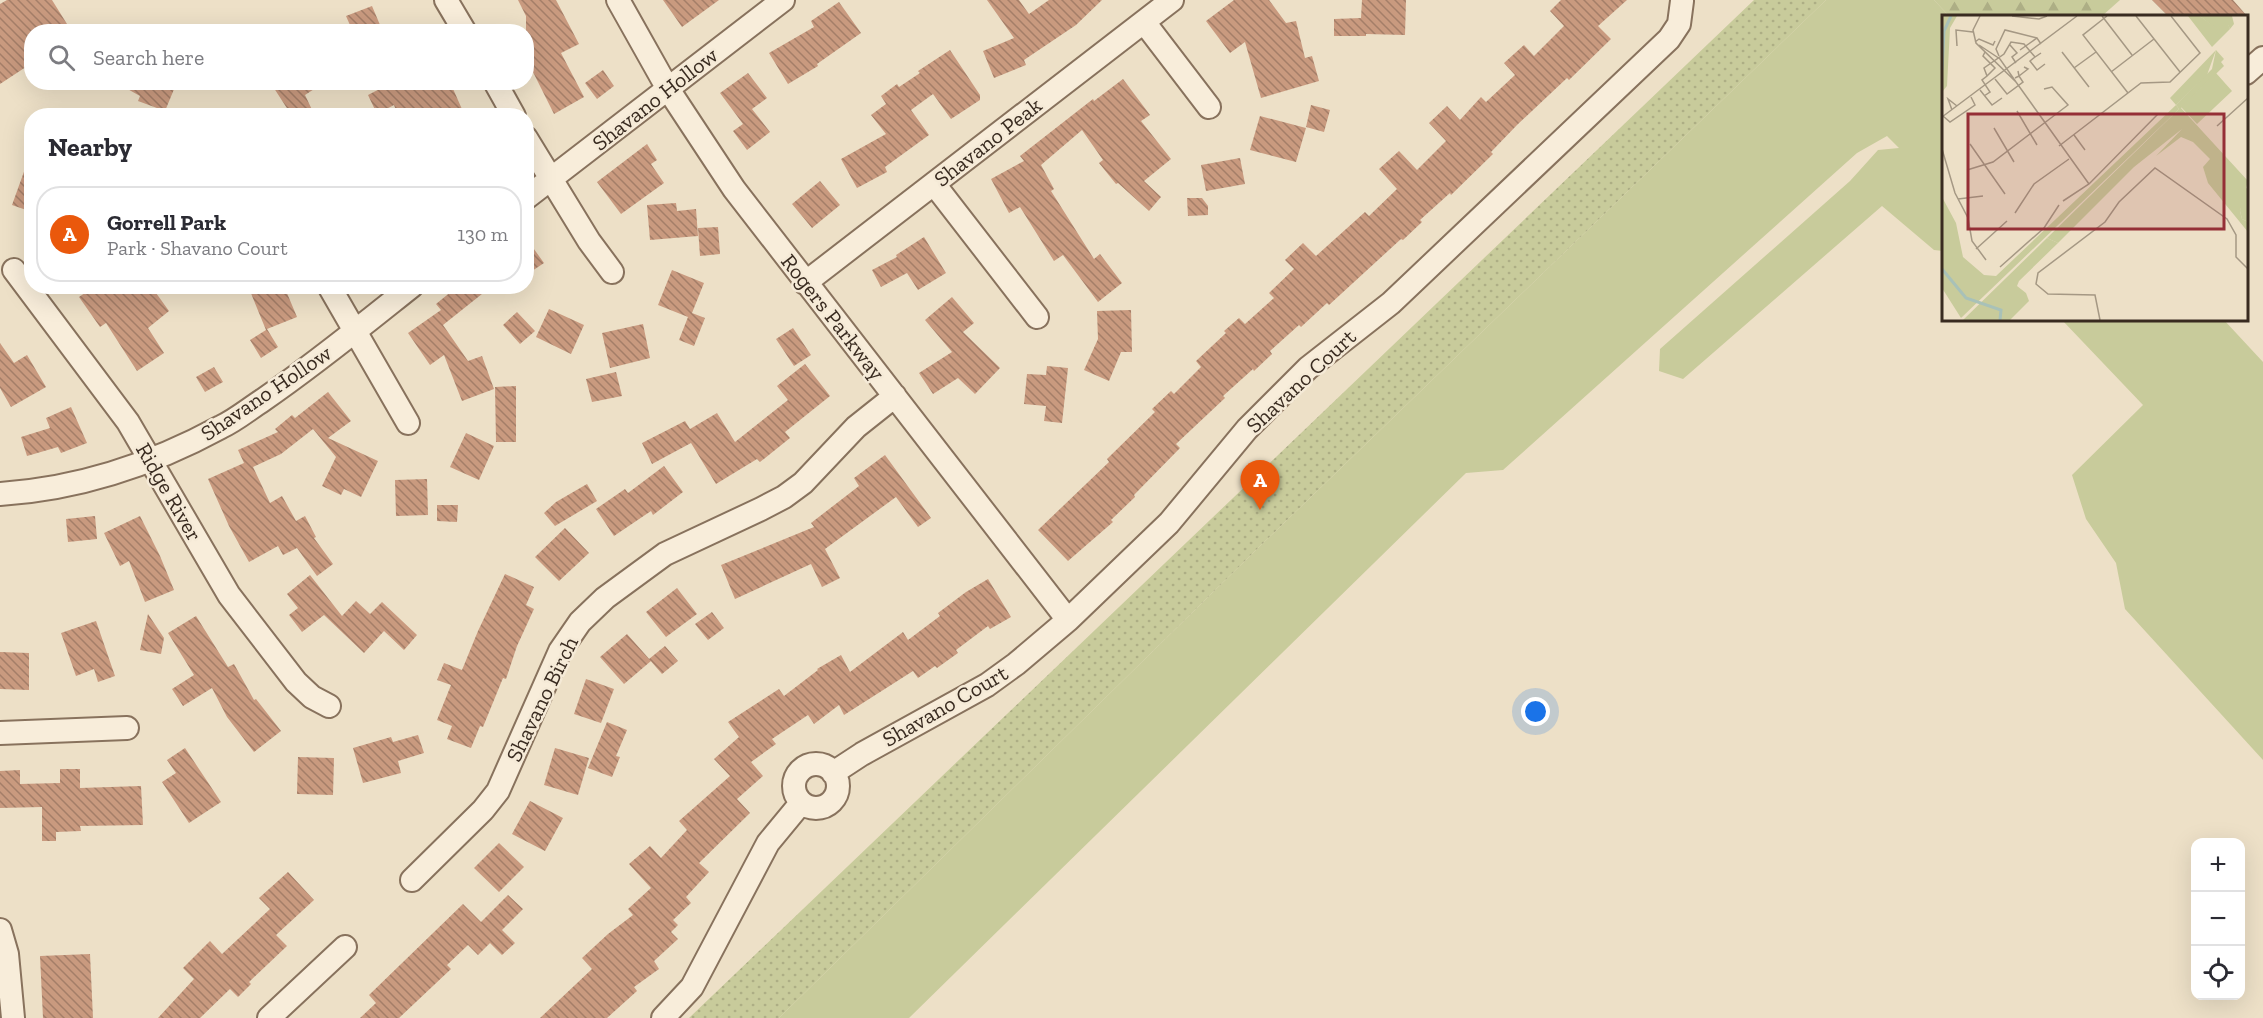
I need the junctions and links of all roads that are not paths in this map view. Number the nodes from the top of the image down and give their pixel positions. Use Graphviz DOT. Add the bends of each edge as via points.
graph roads {
  1 [pos="446,0"];
  2 [pos="618,0"];
  3 [pos="783,0"];
  4 [pos="1172,0"];
  5 [pos="1682,1"];
  6 [pos="1144,22"];
  7 [pos="460,24"];
  8 [pos="2263,58"];
  9 [pos="2248,72"];
  10 [pos="668,89"];
  11 [pos="499,90"];
  12 [pos="1209,107"];
  13 [pos="510,108"];
  14 [pos="534,152"];
  15 [pos="550,180"];
  16 [pos="934,184"];
  17 [pos="534,192"];
  18 [pos="14,270"];
  19 [pos="612,272"];
  20 [pos="24,283"];
  21 [pos="805,283"];
  22 [pos="32,294"];
  23 [pos="333,294"];
  24 [pos="402,294"];
  25 [pos="1037,317"];
  26 [pos="354,331"];
  27 [pos="895,396"];
  28 [pos="408,423"];
  29 [pos="151,460"];
  30 [pos="0,494"];
  31 [pos="1068,620"];
  32 [pos="329,706"];
  33 [pos="127,728"];
  34 [pos="0,733"];
  35 [pos="833,773"];
  36 [pos="801,803"];
  37 [pos="412,880"];
  38 [pos="0,930"];
  39 [pos="345,947"];
  40 [pos="13,1018"];
  41 [pos="269,1018"];
  42 [pos="663,1018"];
  1 -- 7 [label="street"];
  2 -- 10 [label="street, Rogers Parkway"];
  3 -- 10 [label="street, Shavano Hollow"];
  4 -- 6 [label="street, Shavano Peak"];
  5 -- 31 [label="street, Shavano Court" via="1679,24 1669,39 1391,303 1308,369 1247,429 1169,523"];
  6 -- 12 [label="street"];
  6 -- 16 [label="street, Shavano Peak"];
  8 -- 9 [label="street"];
  10 -- 15 [label="street, Shavano Hollow"];
  10 -- 21 [label="street, Rogers Parkway" via="734,189"];
  11 -- 13 [label="street"];
  14 -- 15 [label="street"];
  15 -- 17 [label="street, Shavano Hollow"];
  15 -- 19 [label="street"];
  16 -- 21 [label="street, Shavano Peak"];
  16 -- 25 [label="street"];
  18 -- 20 [label="street, Ridge River"];
  21 -- 27 [label="street, Rogers Parkway"];
  22 -- 29 [label="street, Ridge River" via="104,387"];
  23 -- 26 [label="street"];
  24 -- 26 [label="street, Shavano Hollow"];
  26 -- 28 [label="street"];
  26 -- 29 [label="street, Shavano Hollow" via="285,385 223,426"];
  27 -- 31 [label="street, Rogers Parkway"];
  27 -- 37 [label="street, Shavano Birch" via="855,427 803,483 784,497 665,554 605,598 580,622 560,651 498,792"];
  29 -- 30 [label="street, Shavano Hollow" via="67,485"];
  29 -- 32 [label="street, Ridge River" via="229,595 296,682"];
  31 -- 35 [label="street, Shavano Court" via="987,685"];
  33 -- 34 [label="street"];
  35 -- 36 [label="street" via="838,788 831,802 816,808"];
  35 -- 36 [label="street" via="820,764 812,764 798,773 793,788"];
  36 -- 42 [label="street" via="768,843 692,987"];
  38 -- 40 [label="street" via="7,954"];
  39 -- 41 [label="street"];
}
